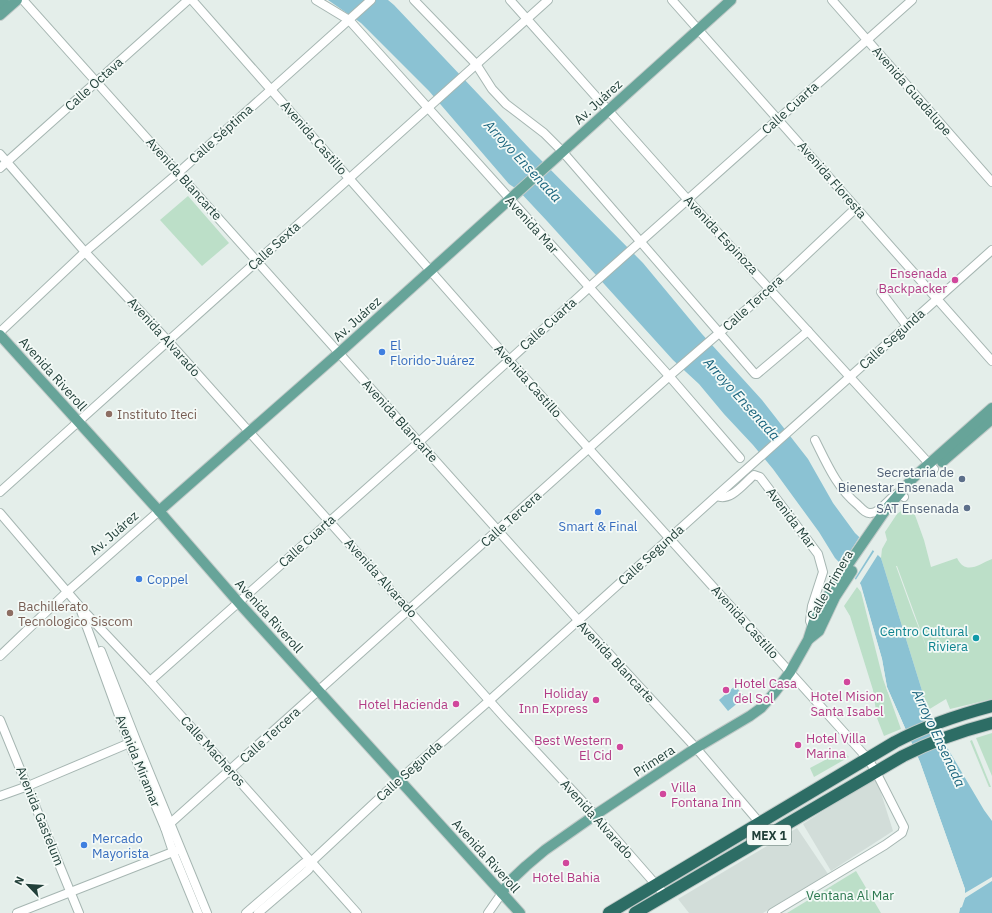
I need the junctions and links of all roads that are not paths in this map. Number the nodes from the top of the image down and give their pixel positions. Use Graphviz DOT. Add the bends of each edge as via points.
graph roads {
  1 [pos="4,0"];
  2 [pos="17,0"];
  3 [pos="23,0"];
  4 [pos="188,0"];
  5 [pos="192,0"];
  6 [pos="316,0"];
  7 [pos="371,0"];
  8 [pos="414,0"];
  9 [pos="510,0"];
  10 [pos="548,0"];
  11 [pos="672,0"];
  12 [pos="731,0"];
  13 [pos="832,0"];
  14 [pos="912,0"];
  15 [pos="0,4"];
  16 [pos="0,15"];
  17 [pos="527,19"];
  18 [pos="348,20"];
  19 [pos="698,29"];
  20 [pos="867,40"];
  21 [pos="474,66"];
  22 [pos="96,82"];
  23 [pos="271,89"];
  24 [pos="428,107"];
  25 [pos="608,110"];
  26 [pos="778,119"];
  27 [pos="562,151"];
  28 [pos="0,154"];
  29 [pos="7,162"];
  30 [pos="0,168"];
  31 [pos="178,173"];
  32 [pos="349,178"];
  33 [pos="992,182"];
  34 [pos="508,199"];
  35 [pos="688,200"];
  36 [pos="856,208"];
  37 [pos="637,245"];
  38 [pos="992,250"];
  39 [pos="85,252"];
  40 [pos="257,261"];
  41 [pos="430,270"];
  42 [pos="591,285"];
  43 [pos="770,289"];
  44 [pos="880,292"];
  45 [pos="938,299"];
  46 [pos="907,326"];
  47 [pos="808,331"];
  48 [pos="0,333"];
  49 [pos="718,334"];
  50 [pos="168,341"];
  51 [pos="338,353"];
  52 [pos="509,360"];
  53 [pos="992,360"];
  54 [pos="672,374"];
  55 [pos="849,378"];
  56 [pos="992,408"];
  57 [pos="992,419"];
  58 [pos="78,421"];
  59 [pos="249,431"];
  60 [pos="815,440"];
  61 [pos="419,442"];
  62 [pos="589,449"];
  63 [pos="740,458"];
  64 [pos="931,467"];
  65 [pos="0,492"];
  66 [pos="719,493"];
  67 [pos="902,495"];
  68 [pos="159,511"];
  69 [pos="0,513"];
  70 [pos="329,521"];
  71 [pos="498,531"];
  72 [pos="669,538"];
  73 [pos="67,592"];
  74 [pos="239,603"];
  75 [pos="81,608"];
  76 [pos="409,610"];
  77 [pos="578,620"];
  78 [pos="816,629"];
  79 [pos="808,640"];
  80 [pos="114,643"];
  81 [pos="99,652"];
  82 [pos="0,656"];
  83 [pos="790,672"];
  84 [pos="150,681"];
  85 [pos="320,691"];
  86 [pos="490,700"];
  87 [pos="992,706"];
  88 [pos="0,720"];
  89 [pos="992,723"];
  90 [pos="132,742"];
  91 [pos="696,748"];
  92 [pos="868,759"];
  93 [pos="230,770"];
  94 [pos="876,772"];
  95 [pos="399,780"];
  96 [pos="28,786"];
  97 [pos="0,796"];
  98 [pos="595,815"];
  99 [pos="759,822"];
  100 [pos="168,826"];
  101 [pos="752,845"];
  102 [pos="177,850"];
  103 [pos="308,864"];
  104 [pos="656,885"];
  105 [pos="71,892"];
  106 [pos="502,893"];
  107 [pos="665,895"];
  108 [pos="17,913"];
  109 [pos="79,913"];
  110 [pos="198,913"];
  111 [pos="207,913"];
  112 [pos="246,913"];
  113 [pos="258,913"];
  114 [pos="357,913"];
  115 [pos="488,913"];
  116 [pos="520,913"];
  117 [pos="609,913"];
  118 [pos="635,913"];
  119 [pos="772,913"];
  1 -- 15 [label="main road"];
  2 -- 16 [label="main road"];
  3 -- 22 [label="street, Avenida Blancarte"];
  4 -- 22 [label="street, Calle Octava"];
  5 -- 23 [label="street, Avenida Castillo"];
  6 -- 18 [label="street, Avenida Mar"];
  7 -- 18 [label="street, Calle Séptima"];
  8 -- 21 [label="street"];
  9 -- 17 [label="street, Avenida Espinoza"];
  10 -- 17 [label="street, Calle Sexta"];
  11 -- 19 [label="street, Avenida Floresta"];
  12 -- 19 [label="main road, Av. Juárez"];
  13 -- 20 [label="street, Avenida Guadalupe"];
  14 -- 20 [label="street, Calle Cuarta"];
  17 -- 21 [label="street, Calle Sexta"];
  17 -- 25 [label="street, Avenida Espinoza"];
  18 -- 23 [label="street, Calle Séptima"];
  18 -- 24 [label="street, Avenida Mar"];
  19 -- 25 [label="main road, Av. Juárez"];
  19 -- 26 [label="street, Avenida Floresta"];
  20 -- 26 [label="street, Calle Cuarta"];
  20 -- 33 [label="street, Avenida Guadalupe"];
  21 -- 24 [label="street, Calle Sexta"];
  21 -- 27 [label="street" via="506,104"];
  22 -- 29 [label="street, Calle Octava"];
  22 -- 31 [label="street, Avenida Blancarte"];
  23 -- 31 [label="street, Calle Séptima"];
  23 -- 32 [label="street, Avenida Castillo"];
  24 -- 32 [label="street, Calle Sexta"];
  24 -- 34 [label="street, Avenida Mar"];
  25 -- 27 [label="main road, Av. Juárez"];
  25 -- 35 [label="street, Avenida Espinoza"];
  26 -- 35 [label="street, Calle Cuarta"];
  26 -- 36 [label="street, Avenida Floresta"];
  27 -- 34 [label="main road, Av. Juárez"];
  27 -- 37 [label="street"];
  28 -- 29 [label="street, Avenida Alvarado"];
  29 -- 30 [label="street, Calle Octava"];
  29 -- 39 [label="street, Avenida Alvarado"];
  31 -- 39 [label="street, Calle Séptima"];
  31 -- 40 [label="street, Avenida Blancarte"];
  32 -- 40 [label="street, Calle Sexta"];
  32 -- 41 [label="street, Avenida Castillo"];
  34 -- 41 [label="main road, Av. Juárez"];
  34 -- 42 [label="street, Avenida Mar"];
  35 -- 37 [label="street, Calle Cuarta"];
  35 -- 43 [label="street, Avenida Espinoza"];
  36 -- 43 [label="street, Calle Tercera"];
  36 -- 45 [label="street, Avenida Floresta"];
  37 -- 42 [label="street, Calle Cuarta"];
  37 -- 49 [label="street"];
  38 -- 45 [label="street, Calle Segunda"];
  39 -- 48 [label="street, Calle Séptima"];
  39 -- 50 [label="street, Avenida Alvarado"];
  40 -- 50 [label="street, Calle Sexta"];
  40 -- 51 [label="street, Avenida Blancarte"];
  41 -- 51 [label="main road, Av. Juárez"];
  41 -- 52 [label="street, Avenida Castillo"];
  42 -- 52 [label="street, Calle Cuarta"];
  42 -- 54 [label="street, Avenida Mar"];
  43 -- 47 [label="street, Avenida Espinoza"];
  43 -- 49 [label="street, Calle Tercera"];
  44 -- 46 [label="street"];
  45 -- 46 [label="street, Calle Segunda"];
  45 -- 53 [label="street, Avenida Floresta"];
  46 -- 55 [label="street, Calle Segunda"];
  47 -- 49 [label="street" via="756,375"];
  47 -- 55 [label="street, Avenida Espinoza"];
  48 -- 58 [label="main road, Avenida Riveroll"];
  49 -- 54 [label="street, Calle Tercera"];
  50 -- 58 [label="street, Calle Sexta"];
  50 -- 59 [label="street, Avenida Alvarado"];
  51 -- 59 [label="main road, Av. Juárez"];
  51 -- 61 [label="street, Avenida Blancarte"];
  52 -- 61 [label="street, Calle Cuarta"];
  52 -- 62 [label="street, Avenida Castillo"];
  54 -- 62 [label="street, Calle Tercera"];
  54 -- 63 [label="street, Avenida Mar"];
  55 -- 64 [label="street, Avenida Espinoza"];
  55 -- 66 [label="street, Calle Segunda"];
  56 -- 64 [label="main road"];
  57 -- 64 [label="main road"];
  58 -- 65 [label="street, Calle Sexta"];
  58 -- 68 [label="main road, Avenida Riveroll"];
  59 -- 68 [label="main road, Av. Juárez"];
  59 -- 70 [label="street, Avenida Alvarado"];
  60 -- 67 [label="street" via="834,479 848,497 869,514 876,512 896,494"];
  61 -- 70 [label="street, Calle Cuarta"];
  61 -- 71 [label="street, Avenida Blancarte"];
  62 -- 71 [label="street, Calle Tercera"];
  62 -- 72 [label="street, Avenida Castillo"];
  64 -- 67 [label="main road, Calle Primera"];
  66 -- 72 [label="street, Calle Segunda"];
  66 -- 78 [label="street, Avenida Mar" via="721,498 733,494 754,475 760,477 818,554 823,572 810,621"];
  67 -- 78 [label="main road, Calle Primera" via="878,524 839,584 835,597"];
  68 -- 73 [label="street, Av. Juárez"];
  68 -- 74 [label="main road, Avenida Riveroll"];
  69 -- 73 [label="street"];
  70 -- 74 [label="street, Calle Cuarta"];
  70 -- 76 [label="street, Avenida Alvarado"];
  71 -- 76 [label="street, Calle Tercera"];
  71 -- 77 [label="street, Avenida Blancarte"];
  72 -- 77 [label="street, Calle Segunda"];
  72 -- 83 [label="street, Avenida Castillo"];
  73 -- 75 [label="street, Calle Macheros"];
  73 -- 82 [label="street, Av. Juárez"];
  74 -- 84 [label="street, Calle Cuarta"];
  74 -- 85 [label="main road, Avenida Riveroll"];
  75 -- 80 [label="street, Calle Macheros"];
  75 -- 81 [label="street, Avenida Miramar"];
  76 -- 85 [label="street, Calle Tercera"];
  76 -- 86 [label="street, Avenida Alvarado"];
  77 -- 86 [label="street, Calle Segunda"];
  77 -- 91 [label="street, Avenida Blancarte"];
  78 -- 79 [label="main road, Calle Primera"];
  79 -- 83 [label="main road, Primera"];
  80 -- 81 [label="street"];
  80 -- 84 [label="street, Calle Macheros"];
  81 -- 90 [label="street, Avenida Miramar"];
  83 -- 91 [label="main road, Primera" via="760,708"];
  83 -- 92 [label="street, Avenida Castillo"];
  84 -- 93 [label="street, Calle Macheros"];
  85 -- 93 [label="street, Calle Tercera"];
  85 -- 95 [label="main road, Avenida Riveroll"];
  86 -- 95 [label="street, Calle Segunda"];
  86 -- 98 [label="street, Avenida Alvarado"];
  87 -- 92 [label="highway, MEX 1" via="949,718 914,732"];
  88 -- 96 [label="street, Avenida Gastelum"];
  89 -- 94 [label="highway, MEX 1" via="955,733 921,747"];
  90 -- 96 [label="street"];
  90 -- 100 [label="street, Avenida Miramar"];
  91 -- 98 [label="main road, Primera"];
  91 -- 99 [label="street, Avenida Blancarte"];
  92 -- 94 [label="street, Avenida Castillo"];
  92 -- 99 [label="highway, MEX 1"];
  93 -- 100 [label="street, Calle Tercera"];
  93 -- 103 [label="street, Calle Macheros"];
  94 -- 101 [label="highway, MEX 1"];
  94 -- 119 [label="street, Avenida Castillo" via="904,828 902,833"];
  95 -- 103 [label="street, Calle Segunda"];
  95 -- 106 [label="main road, Avenida Riveroll"];
  96 -- 97 [label="street"];
  96 -- 105 [label="street, Avenida Gastelum"];
  98 -- 104 [label="street, Avenida Alvarado"];
  98 -- 106 [label="main road, Primera" via="545,850 510,881"];
  99 -- 101 [label="street" via="762,829"];
  99 -- 104 [label="highway, MEX 1"];
  100 -- 102 [label="street, Avenida Miramar"];
  101 -- 107 [label="highway, MEX 1"];
  102 -- 105 [label="street"];
  102 -- 110 [label="street, Avenida Miramar"];
  102 -- 111 [label="street, Avenida Miramar"];
  103 -- 112 [label="street, Calle Segunda"];
  103 -- 113 [label="street, Calle Segunda"];
  103 -- 114 [label="street, Calle Macheros"];
  104 -- 107 [label="street, Avenida Alvarado"];
  104 -- 117 [label="highway, MEX 1"];
  105 -- 108 [label="street"];
  105 -- 109 [label="street, Avenida Gastelum"];
  106 -- 115 [label="street"];
  106 -- 116 [label="main road, Avenida Riveroll"];
  107 -- 118 [label="highway, MEX 1"];
}
